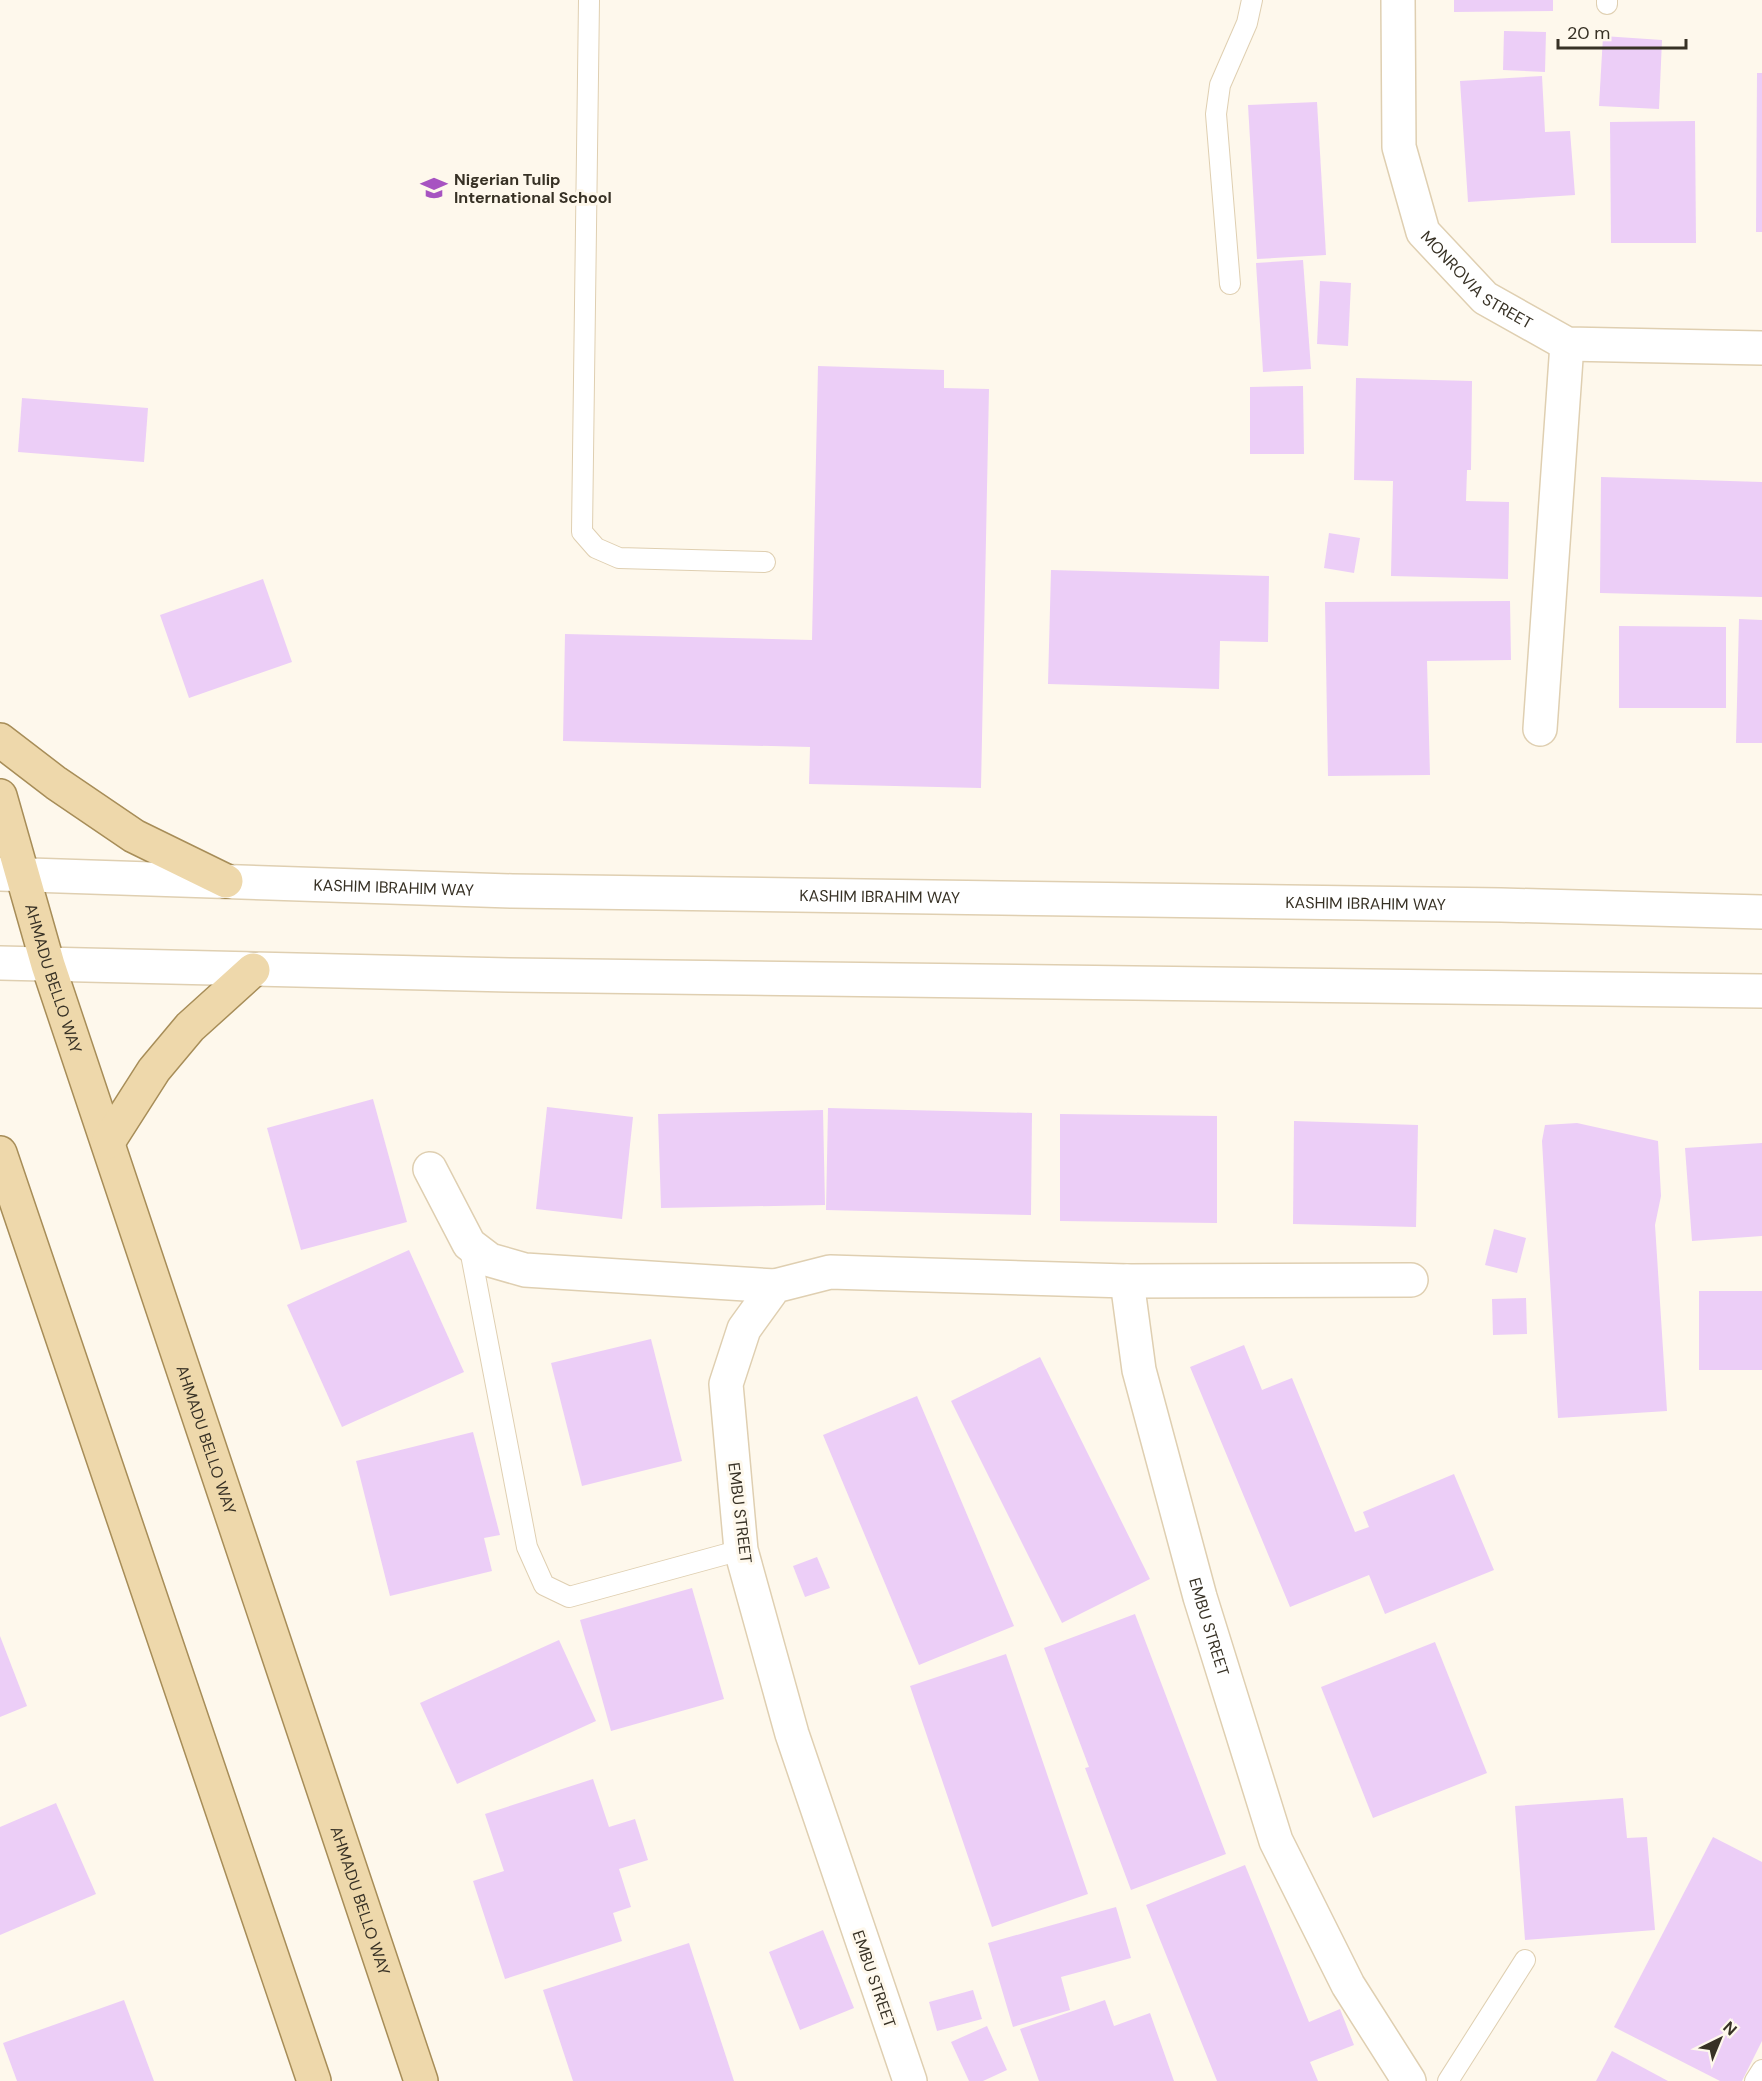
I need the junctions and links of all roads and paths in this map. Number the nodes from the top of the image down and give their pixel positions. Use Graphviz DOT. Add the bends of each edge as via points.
graph roads {
  1 [pos="589,0"];
  2 [pos="1252,0"];
  3 [pos="1398,0"];
  4 [pos="1230,284"];
  5 [pos="1567,344"];
  6 [pos="1762,348"];
  7 [pos="765,562"];
  8 [pos="1540,729"];
  9 [pos="0,740"];
  10 [pos="0,796"];
  11 [pos="12,874"];
  12 [pos="226,881"];
  13 [pos="1762,912"];
  14 [pos="0,963"];
  15 [pos="48,965"];
  16 [pos="253,970"];
  17 [pos="1762,991"];
  18 [pos="108,1143"];
  19 [pos="0,1153"];
  20 [pos="430,1169"];
  21 [pos="469,1244"];
  22 [pos="1411,1280"];
  23 [pos="1127,1281"];
  24 [pos="775,1286"];
  25 [pos="741,1550"];
  26 [pos="1525,1960"];
  27 [pos="1762,2070"];
  28 [pos="314,2081"];
  29 [pos="421,2081"];
  30 [pos="909,2081"];
  31 [pos="1409,2081"];
  32 [pos="1448,2081"];
  33 [pos="1755,2081"];
  1 -- 7 [label="lane" via="582,532 596,548 619,558"];
  2 -- 4 [label="lane" via="1247,23 1220,85 1216,114"];
  3 -- 5 [label="street, MONROVIA STREET" via="1399,147 1423,232 1485,298"];
  5 -- 6 [label="street, MONROVIA STREET"];
  5 -- 8 [label="street"];
  9 -- 12 [label="main road" via="134,836"];
  10 -- 11 [label="main road, AHMADU BELLO WAY"];
  11 -- 12 [label="street, KASHIM IBRAHIM WAY"];
  11 -- 15 [label="main road, AHMADU BELLO WAY"];
  12 -- 13 [label="street, KASHIM IBRAHIM WAY" via="513,891"];
  14 -- 15 [label="street"];
  15 -- 16 [label="street"];
  15 -- 18 [label="main road, AHMADU BELLO WAY"];
  16 -- 17 [label="street"];
  16 -- 18 [label="main road" via="190,1028 154,1070"];
  18 -- 29 [label="main road, AHMADU BELLO WAY"];
  19 -- 28 [label="main road"];
  20 -- 21 [label="street"];
  21 -- 24 [label="street" via="490,1260 525,1270"];
  21 -- 25 [label="lane" via="527,1547 544,1585 569,1597"];
  22 -- 23 [label="street"];
  23 -- 24 [label="street" via="830,1272"];
  23 -- 31 [label="street, EMBU STREET" via="1139,1370 1197,1586 1276,1841 1348,1985"];
  24 -- 25 [label="street, EMBU STREET" via="744,1329 726,1384"];
  25 -- 30 [label="street, EMBU STREET" via="792,1734"];
  26 -- 32 [label="lane"];
  27 -- 33 [label="lane"];
}
